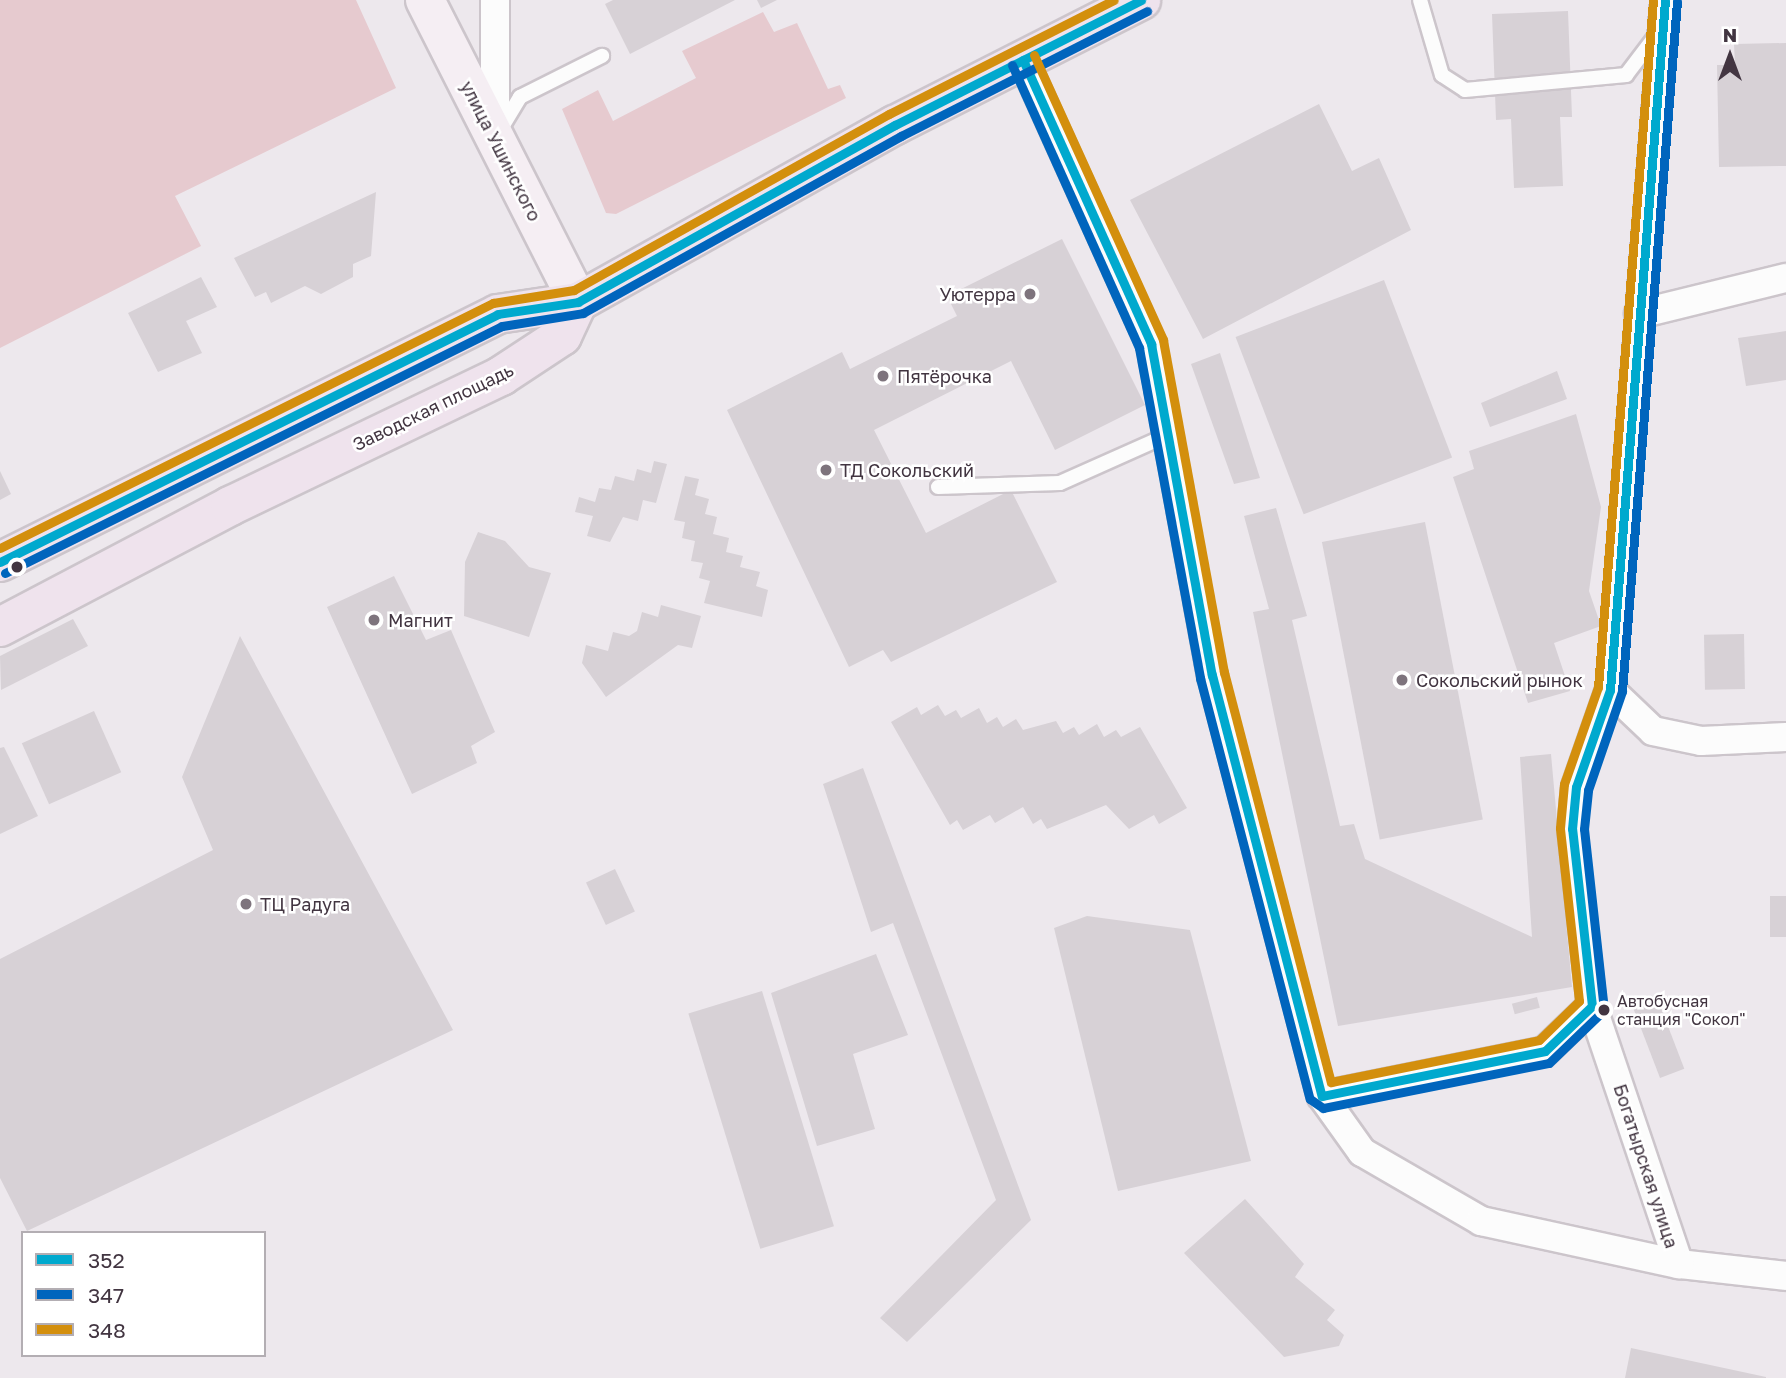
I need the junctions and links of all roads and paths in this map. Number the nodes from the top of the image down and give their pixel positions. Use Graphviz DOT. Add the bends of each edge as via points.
graph roads {
  1 [pos="425,0"];
  2 [pos="495,0"];
  3 [pos="1141,0"];
  4 [pos="1420,0"];
  5 [pos="1094,10"];
  6 [pos="1664,13"];
  7 [pos="602,57"];
  8 [pos="1023,60"];
  9 [pos="495,139"];
  10 [pos="1786,278"];
  11 [pos="578,302"];
  12 [pos="1639,314"];
  13 [pos="1171,433"];
  14 [pos="938,486"];
  15 [pos="0,562"];
  16 [pos="0,627"];
  17 [pos="1610,691"];
  18 [pos="1786,737"];
  19 [pos="1592,1006"];
  20 [pos="1322,1096"];
  21 [pos="1678,1264"];
  22 [pos="1786,1276"];
  1 -- 9 [label="street, улица Ушинского"];
  2 -- 9 [label="street"];
  3 -- 5 [label="main road"];
  4 -- 6 [label="lane" via="1442,75 1465,90 1626,75"];
  5 -- 8 [label="main road"];
  6 -- 12 [label="street, Богатырская улица"];
  7 -- 9 [label="lane" via="520,97"];
  8 -- 11 [label="main road"];
  8 -- 13 [label="street" via="1151,344"];
  9 -- 11 [label="street, улица Ушинского"];
  10 -- 12 [label="street"];
  11 -- 15 [label="main road" via="498,314"];
  11 -- 16 [label="main road, Заводская площадь" via="562,336 501,376 230,506"];
  12 -- 17 [label="street, Богатырская улица"];
  13 -- 14 [label="lane" via="1060,483"];
  13 -- 20 [label="street" via="1212,675"];
  17 -- 18 [label="street" via="1653,731 1701,741"];
  17 -- 19 [label="street, Богатырская улица" via="1576,788 1572,829"];
  19 -- 20 [label="street" via="1545,1051"];
  19 -- 21 [label="street, Богатырская улица"];
  20 -- 21 [label="street" via="1362,1152 1481,1222"];
  21 -- 22 [label="street, Богатырская улица"];
}
